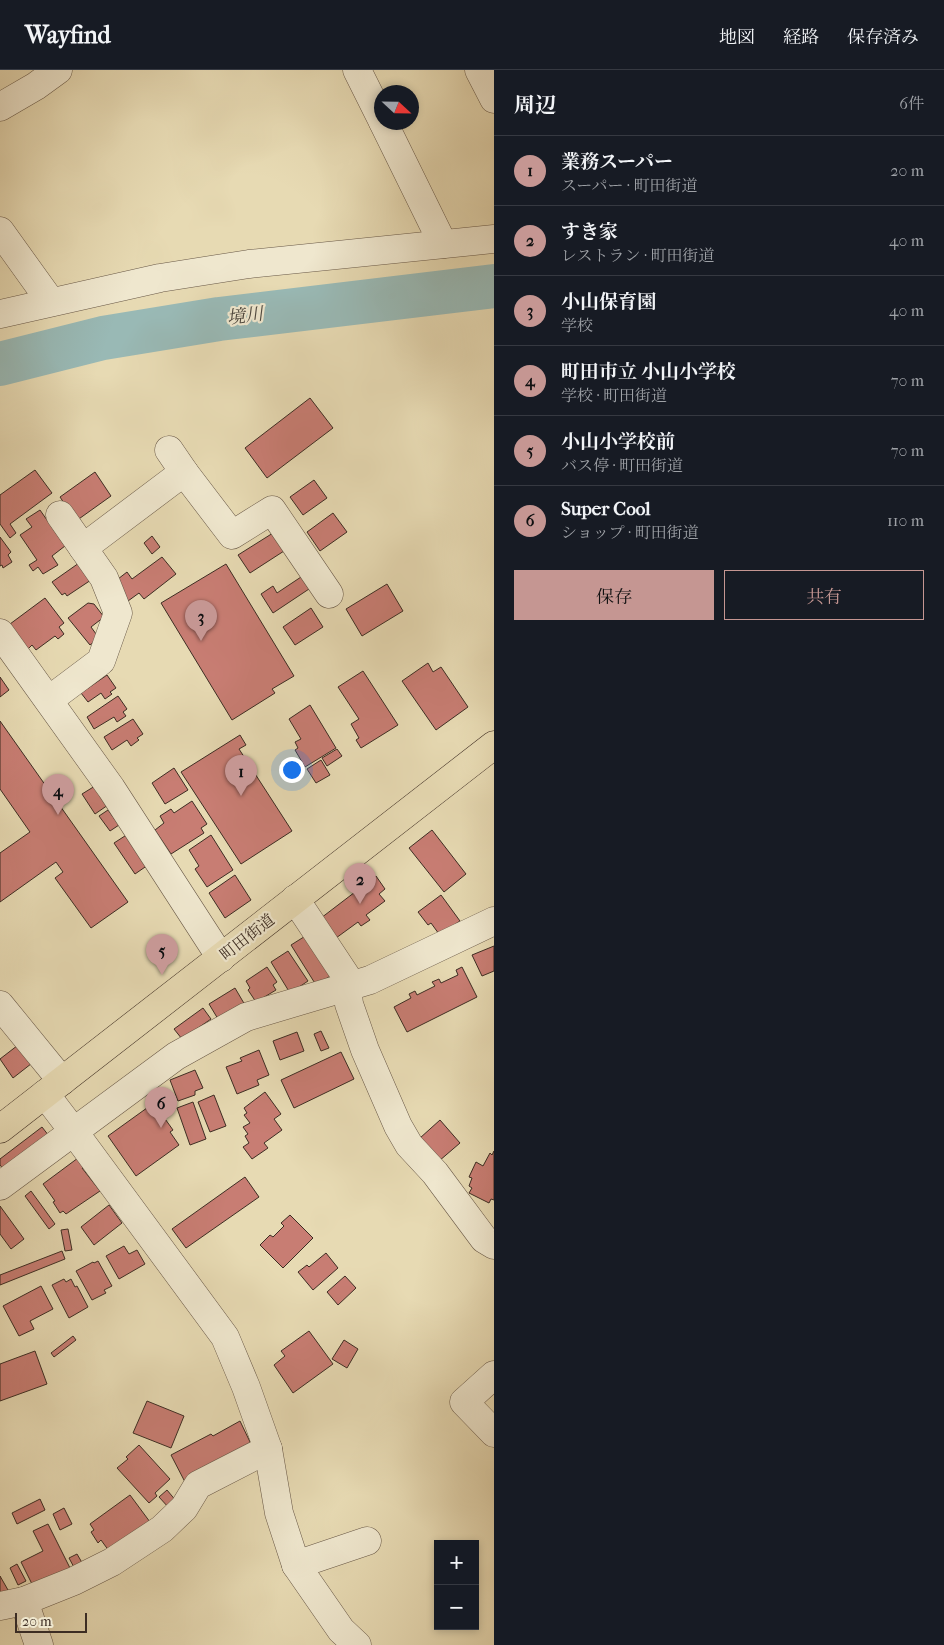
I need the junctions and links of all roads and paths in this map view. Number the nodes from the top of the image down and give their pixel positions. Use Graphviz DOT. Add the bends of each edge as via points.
graph roads {
  1 [pos="58,70"];
  2 [pos="357,70"];
  3 [pos="479,70"];
  4 [pos="494,99"];
  5 [pos="374,105"];
  6 [pos="0,107"];
  7 [pos="386,130"];
  8 [pos="0,231"];
  9 [pos="494,239"];
  10 [pos="443,244"];
  11 [pos="51,302"];
  12 [pos="0,314"];
  13 [pos="60,515"];
  14 [pos="83,548"];
  15 [pos="329,594"];
  16 [pos="0,634"];
  17 [pos="50,700"];
  18 [pos="494,745"];
  19 [pos="295,899"];
  20 [pos="494,921"];
  21 [pos="220,958"];
  22 [pos="347,987"];
  23 [pos="0,1005"];
  24 [pos="53,1088"];
  25 [pos="0,1129"];
  26 [pos="74,1132"];
  27 [pos="0,1186"];
  28 [pos="491,1239"];
  29 [pos="494,1375"];
  30 [pos="494,1433"];
  31 [pos="268,1449"];
  32 [pos="367,1541"];
  33 [pos="296,1565"];
  34 [pos="12,1604"];
  35 [pos="355,1644"];
  36 [pos="39,1645"];
  1 -- 6 [label="street"];
  2 -- 5 [label="street"];
  3 -- 4 [label="street"];
  7 -- 10 [label="street"];
  8 -- 11 [label="street"];
  9 -- 10 [label="street"];
  10 -- 11 [label="street" via="248,264 160,278"];
  11 -- 12 [label="street"];
  13 -- 14 [label="street"];
  14 -- 15 [label="street" via="176,461 232,535 272,510"];
  14 -- 17 [label="street" via="104,578 118,613 100,661"];
  16 -- 17 [label="street"];
  17 -- 21 [label="street" via="117,796"];
  18 -- 19 [label="main road, 町田街道"];
  19 -- 21 [label="main road, 町田街道"];
  19 -- 22 [label="street" via="346,976"];
  20 -- 22 [label="street" via="370,980"];
  21 -- 24 [label="main road, 町田街道"];
  22 -- 26 [label="street" via="246,1017 176,1056"];
  22 -- 28 [label="street" via="349,1004 365,1050 398,1126 409,1145"];
  23 -- 24 [label="street"];
  24 -- 25 [label="main road, 町田街道"];
  24 -- 26 [label="street"];
  26 -- 27 [label="street"];
  26 -- 31 [label="street" via="225,1337"];
  29 -- 30 [label="street" via="464,1402"];
  31 -- 33 [label="street" via="279,1513"];
  31 -- 34 [label="street" via="198,1485 184,1508 162,1529 112,1562 74,1581"];
  32 -- 33 [label="street"];
  33 -- 35 [label="street" via="341,1630"];
  34 -- 36 [label="street"];
}
